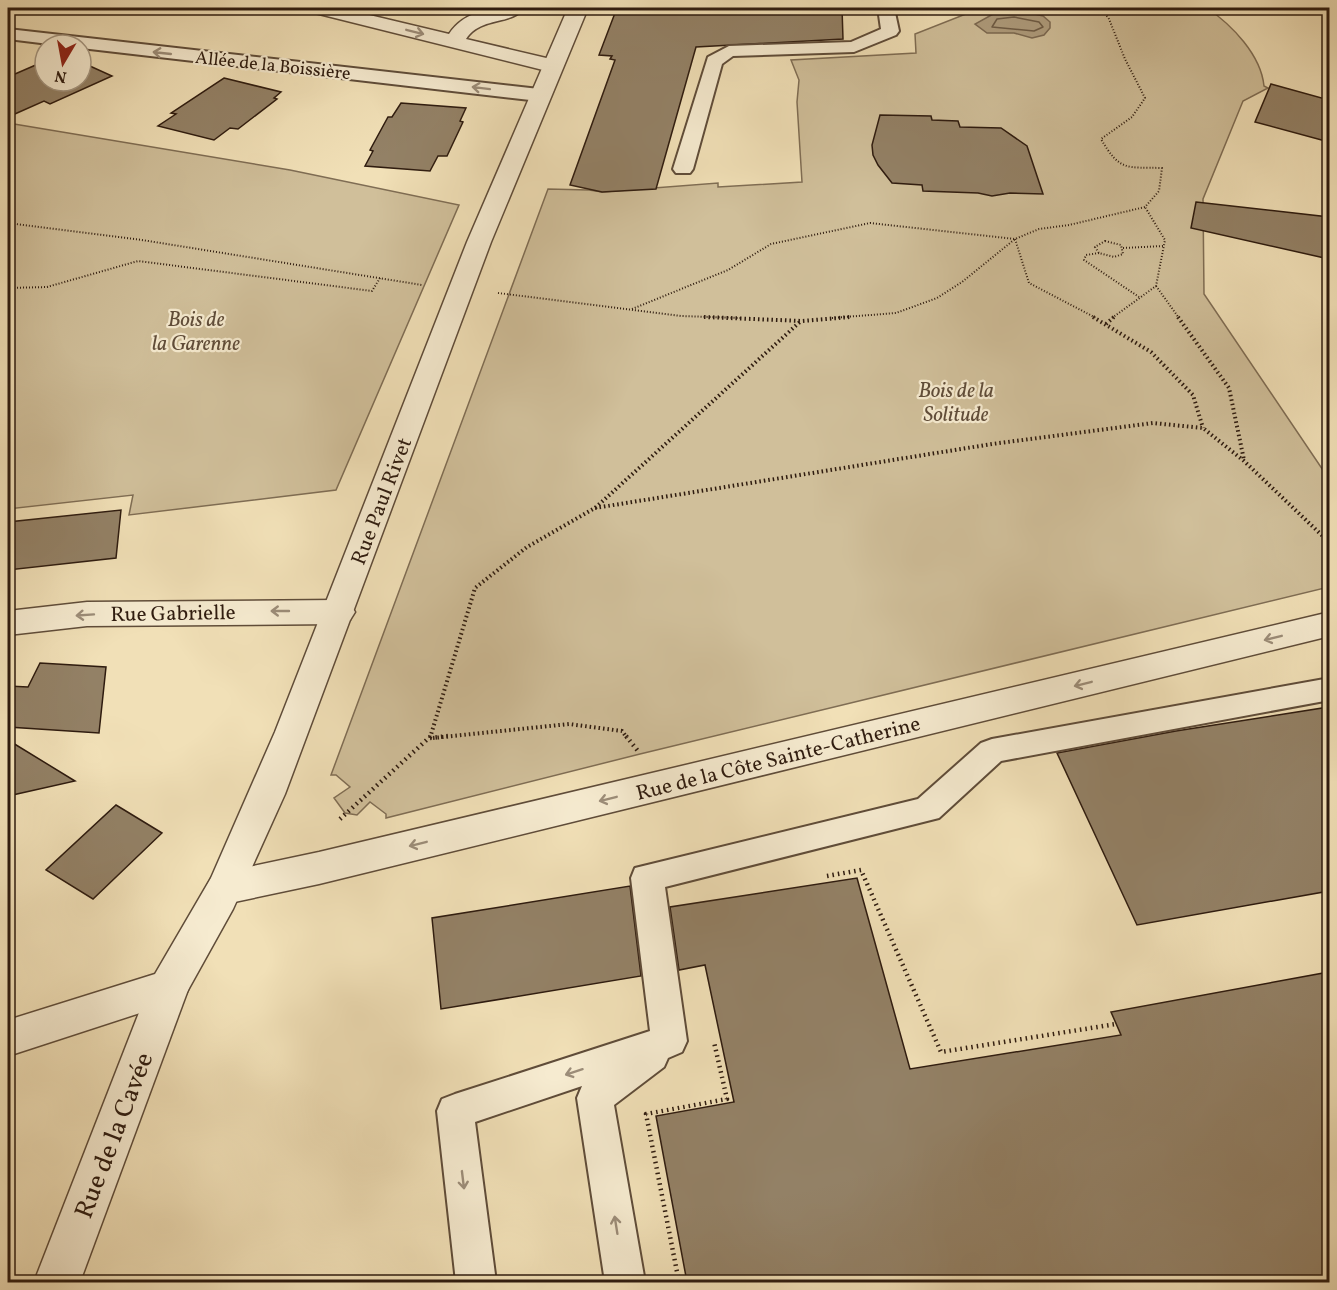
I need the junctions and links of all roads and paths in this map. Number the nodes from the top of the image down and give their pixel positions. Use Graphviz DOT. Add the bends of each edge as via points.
graph roads {
  1 [pos="318,8"];
  2 [pos="513,8"];
  3 [pos="578,8"];
  4 [pos="886,8"];
  5 [pos="1101,8"];
  6 [pos="8,34"];
  7 [pos="454,42"];
  8 [pos="551,66"];
  9 [pos="539,95"];
  10 [pos="683,169"];
  11 [pos="1146,207"];
  12 [pos="8,223"];
  13 [pos="1014,239"];
  14 [pos="1164,246"];
  15 [pos="1123,248"];
  16 [pos="1099,254"];
  17 [pos="1156,286"];
  18 [pos="8,288"];
  19 [pos="460,290"];
  20 [pos="1139,297"];
  21 [pos="632,310"];
  22 [pos="801,321"];
  23 [pos="1106,324"];
  24 [pos="1203,428"];
  25 [pos="1245,461"];
  26 [pos="595,507"];
  27 [pos="1329,543"];
  28 [pos="339,612"];
  29 [pos="8,623"];
  30 [pos="1329,624"];
  31 [pos="1329,689"];
  32 [pos="430,738"];
  33 [pos="666,785"];
  34 [pos="351,806"];
  35 [pos="816,878"];
  36 [pos="225,888"];
  37 [pos="169,987"];
  38 [pos="1116,1023"];
  39 [pos="712,1035"];
  40 [pos="8,1038"];
  41 [pos="669,1041"];
  42 [pos="57,1282"];
  43 [pos="476,1282"];
  44 [pos="625,1282"];
  45 [pos="679,1282"];
  1 -- 7 [label="street, one-way"];
  2 -- 7 [label="street" via="475,18 462,27"];
  3 -- 8 [label="street, Rue Paul Rivet"];
  4 -- 10 [label="lane" via="890,31 854,46 729,51 714,61"];
  5 -- 11 [label="path" via="1145,98 1140,110 1101,139 1110,155 1124,167 1162,168 1159,191"];
  9 -- 6 [label="lane, Allée de la Boissière, one-way"];
  7 -- 8 [label="street"];
  8 -- 9 [label="street, Rue Paul Rivet"];
  9 -- 19 [label="street, Rue Paul Rivet"];
  11 -- 13 [label="path" via="1039,229"];
  11 -- 14 [label="path" via="1165,240"];
  12 -- 18 [label="path" via="142,240 380,279 372,291 138,261 47,287"];
  13 -- 21 [label="path" via="870,223 771,244 728,270"];
  13 -- 22 [label="path" via="937,298 896,313"];
  13 -- 23 [label="path" via="1029,283"];
  14 -- 15 [label="path"];
  14 -- 17 [label="path"];
  15 -- 16 [label="path" via="1119,256"];
  15 -- 16 [label="path" via="1116,243 1100,242 1095,247"];
  16 -- 20 [label="path" via="1086,255 1084,260"];
  17 -- 20 [label="path"];
  17 -- 25 [label="path" via="1229,388"];
  19 -- 21 [label="path"];
  19 -- 28 [label="street, Rue Paul Rivet"];
  20 -- 23 [label="path"];
  21 -- 22 [label="path"];
  22 -- 26 [label="path"];
  23 -- 24 [label="path" via="1151,352 1193,395"];
  24 -- 25 [label="path"];
  24 -- 26 [label="path" via="1153,423 992,444"];
  25 -- 27 [label="path"];
  26 -- 32 [label="path" via="527,547 475,588"];
  28 -- 29 [label="street, Rue Gabrielle, one-way" via="87,614"];
  28 -- 36 [label="street, Rue Paul Rivet" via="264,804"];
  30 -- 33 [label="street, Rue de la Côte Sainte-Catherine, one-way"];
  31 -- 41 [label="lane" via="992,751 928,809 647,878"];
  32 -- 33 [label="path" via="569,724 622,731"];
  32 -- 34 [label="path"];
  33 -- 36 [label="street, Rue de la Côte Sainte-Catherine, one-way"];
  35 -- 38 [label="path" via="861,870 941,1052"];
  36 -- 37 [label="street, Rue Paul Rivet"];
  37 -- 40 [label="street"];
  37 -- 42 [label="street, Rue de la Cavée"];
  39 -- 45 [label="path" via="727,1099 646,1114"];
  41 -- 43 [label="lane, one-way" via="455,1111"];
  44 -- 41 [label="lane, one-way" via="595,1098"];
}
